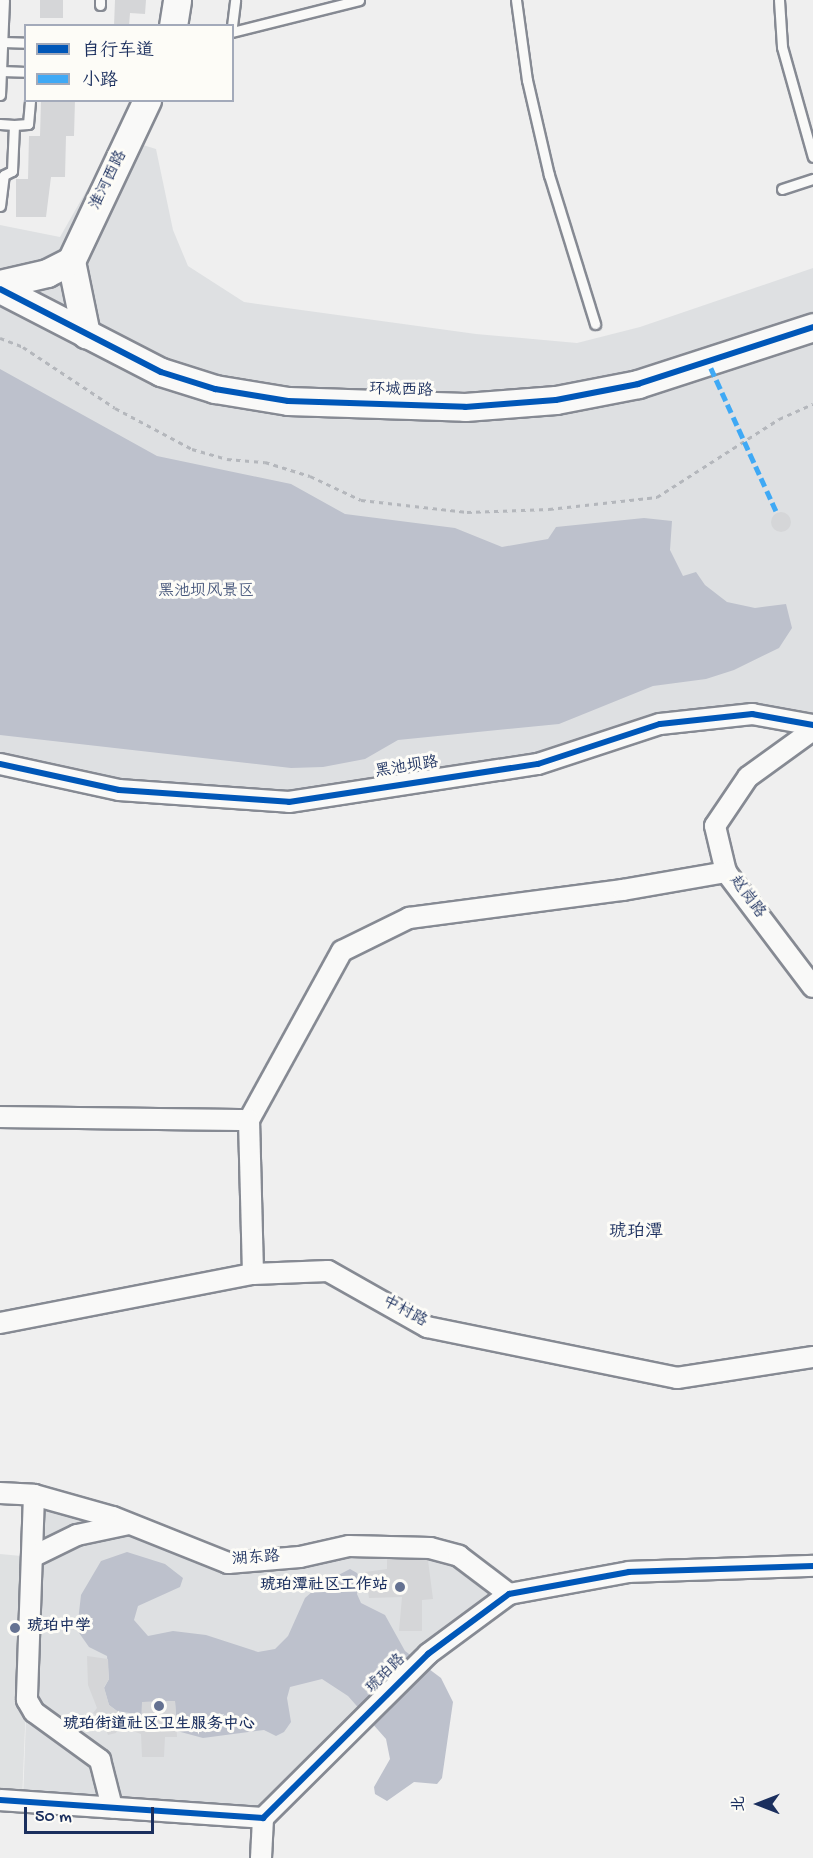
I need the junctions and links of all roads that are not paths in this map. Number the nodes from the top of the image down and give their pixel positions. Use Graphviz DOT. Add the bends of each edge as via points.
graph roads {
  1 [pos="4,0"];
  2 [pos="177,0"];
  3 [pos="235,0"];
  4 [pos="359,0"];
  5 [pos="516,0"];
  6 [pos="779,0"];
  7 [pos="173,24"];
  8 [pos="232,24"];
  9 [pos="234,31"];
  10 [pos="3,42"];
  11 [pos="24,43"];
  12 [pos="1,56"];
  13 [pos="1,71"];
  14 [pos="24,72"];
  15 [pos="0,95"];
  16 [pos="30,102"];
  17 [pos="146,102"];
  18 [pos="0,124"];
  19 [pos="14,125"];
  20 [pos="813,158"];
  21 [pos="813,179"];
  22 [pos="782,189"];
  23 [pos="0,206"];
  24 [pos="71,261"];
  25 [pos="0,284"];
  26 [pos="0,289"];
  27 [pos="595,324"];
  28 [pos="813,327"];
  29 [pos="86,334"];
  30 [pos="813,725"];
  31 [pos="813,730"];
  32 [pos="0,764"];
  33 [pos="726,872"];
  34 [pos="813,987"];
  35 [pos="0,1117"];
  36 [pos="249,1120"];
  37 [pos="252,1274"];
  38 [pos="0,1323"];
  39 [pos="813,1357"];
  40 [pos="0,1493"];
  41 [pos="34,1495"];
  42 [pos="129,1524"];
  43 [pos="32,1557"];
  44 [pos="813,1566"];
  45 [pos="509,1594"];
  46 [pos="0,1800"];
  47 [pos="112,1807"];
  48 [pos="263,1818"];
  49 [pos="261,1858"];
  1 -- 10 [label="lane"];
  2 -- 7 [label="street"];
  3 -- 8 [label="lane"];
  4 -- 9 [label="lane"];
  5 -- 27 [label="lane" via="527,80 549,175"];
  6 -- 20 [label="lane" via="782,47"];
  10 -- 11 [label="lane"];
  10 -- 12 [label="lane"];
  12 -- 13 [label="lane"];
  13 -- 14 [label="lane"];
  13 -- 15 [label="lane"];
  16 -- 19 [label="lane" via="28,124"];
  17 -- 24 [label="street, 淮河西路"];
  18 -- 19 [label="lane"];
  19 -- 23 [label="lane" via="12,171 4,175"];
  21 -- 22 [label="lane"];
  24 -- 25 [label="street" via="47,273"];
  24 -- 29 [label="street"];
  26 -- 29 [label="street, 环城西路"];
  28 -- 29 [label="street, 环城西路" via="638,384 556,400 465,407 268,399 215,389 161,372"];
  30 -- 32 [label="street, 黑池坝路" via="752,714 660,724 538,764 290,802 119,790"];
  31 -- 33 [label="street, 赵岗路" via="748,777 715,826"];
  33 -- 34 [label="street, 赵岗路"];
  33 -- 36 [label="street" via="623,890 409,918 342,951"];
  35 -- 36 [label="street"];
  36 -- 37 [label="street"];
  37 -- 38 [label="street, 中村路"];
  37 -- 39 [label="street, 中村路" via="328,1271 427,1327 677,1378"];
  40 -- 41 [label="street, 湖东路"];
  41 -- 42 [label="street, 湖东路"];
  41 -- 43 [label="street"];
  42 -- 43 [label="street" via="77,1535"];
  42 -- 45 [label="street, 湖东路" via="228,1563 300,1557 349,1546 430,1548 459,1556"];
  43 -- 47 [label="street" via="27,1700 34,1712 100,1760"];
  44 -- 45 [label="street, 琥珀路" via="629,1572"];
  45 -- 48 [label="street, 琥珀路" via="428,1654"];
  46 -- 47 [label="street"];
  47 -- 48 [label="street"];
  48 -- 49 [label="street"];
}
